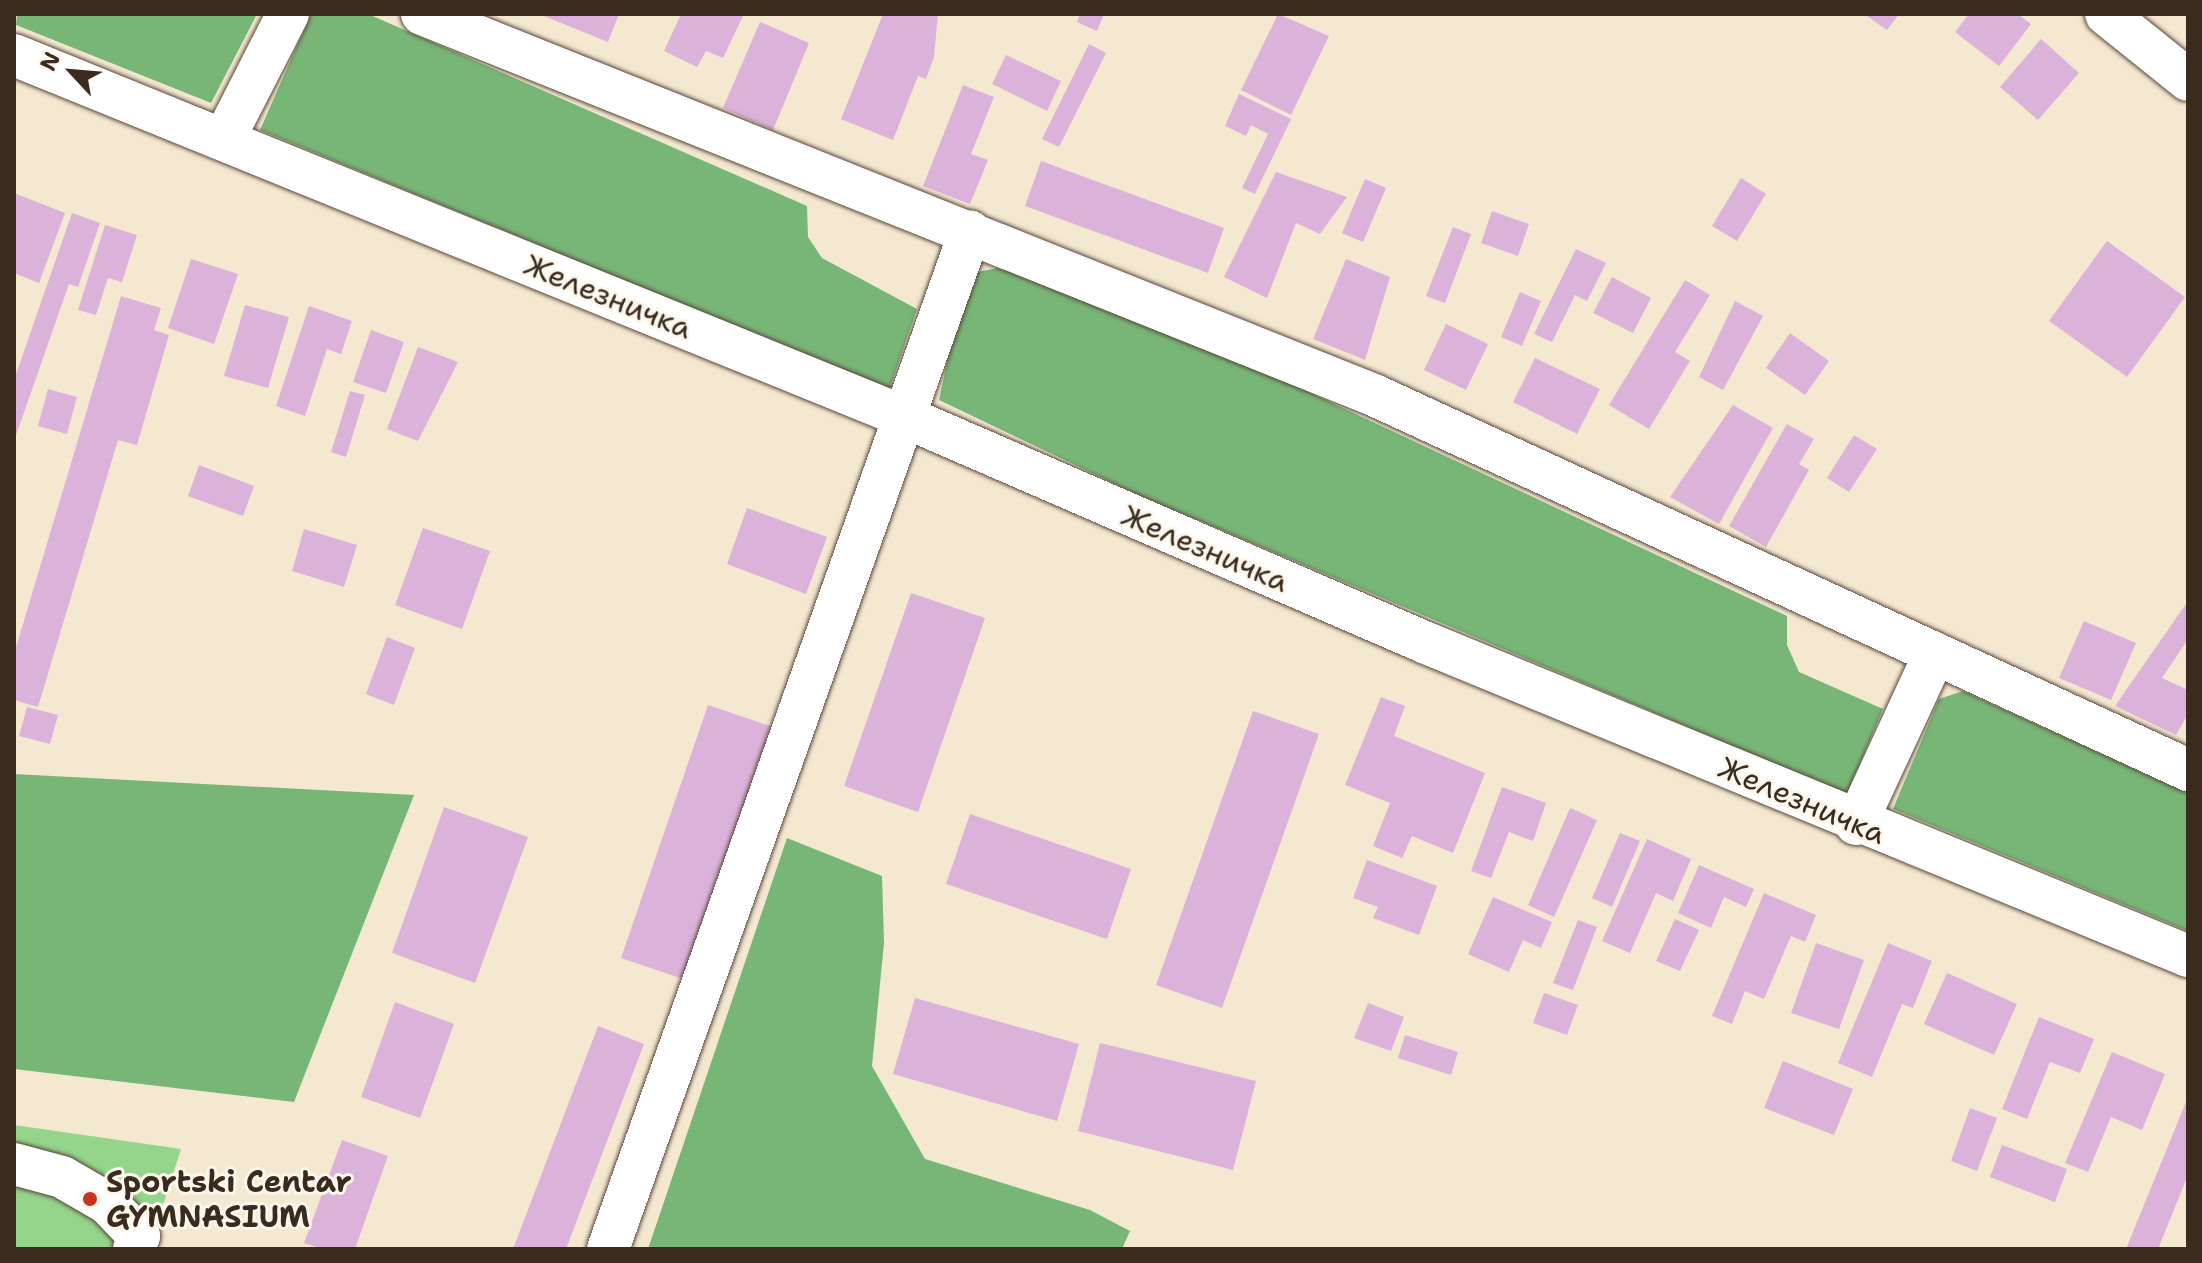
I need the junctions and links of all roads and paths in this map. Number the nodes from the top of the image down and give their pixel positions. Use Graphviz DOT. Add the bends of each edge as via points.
graph roads {
  1 [pos="288,14"];
  2 [pos="422,14"];
  3 [pos="2106,14"];
  4 [pos="14,55"];
  5 [pos="2188,80"];
  6 [pos="225,137"];
  7 [pos="970,232"];
  8 [pos="905,417"];
  9 [pos="1935,653"];
  10 [pos="2188,770"];
  11 [pos="1856,824"];
  12 [pos="2188,956"];
  13 [pos="14,1164"];
  14 [pos="134,1249"];
  15 [pos="608,1249"];
  1 -- 6 [label="street"];
  2 -- 7 [label="street"];
  3 -- 5 [label="street"];
  4 -- 6 [label="street, Железничка"];
  6 -- 8 [label="street, Железничка"];
  7 -- 8 [label="street"];
  7 -- 9 [label="street" via="1504,451"];
  8 -- 11 [label="street, Железничка"];
  8 -- 15 [label="street"];
  9 -- 10 [label="street"];
  9 -- 11 [label="street"];
  11 -- 12 [label="street, Железничка"];
  13 -- 14 [label="street" via="62,1177 107,1203 139,1236"];
}
